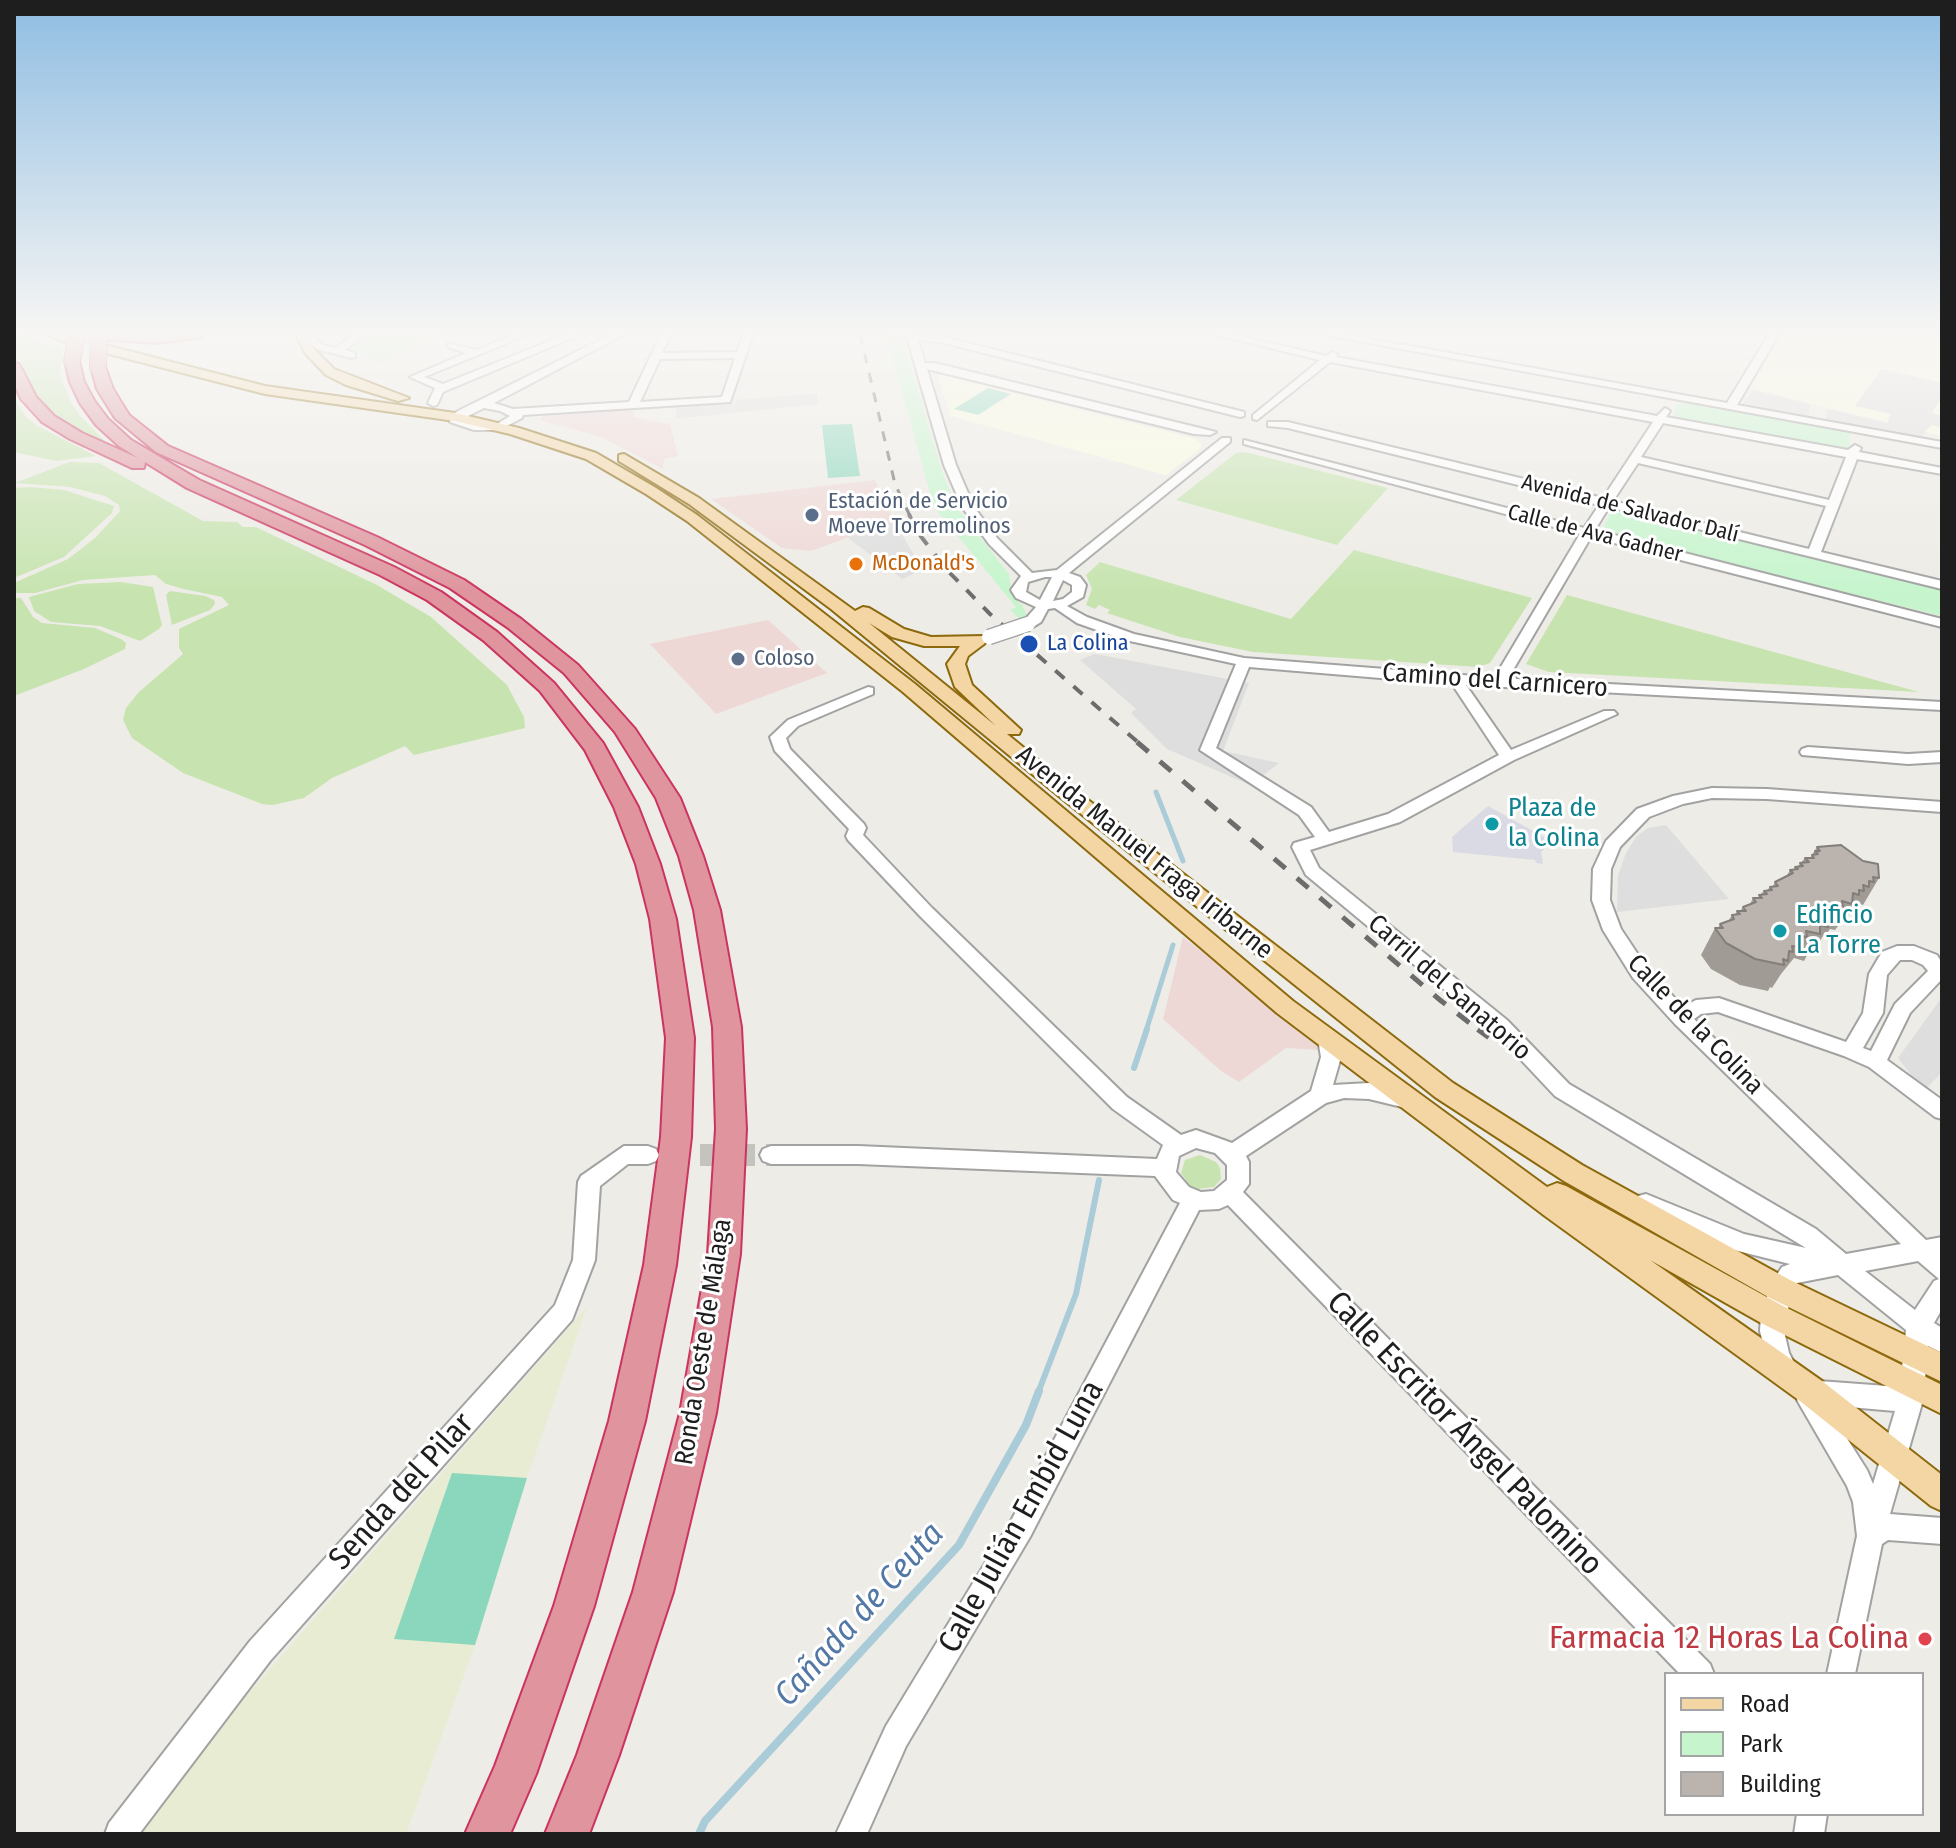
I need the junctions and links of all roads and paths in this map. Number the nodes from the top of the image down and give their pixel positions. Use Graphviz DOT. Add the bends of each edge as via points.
graph roads {
  1 [pos="50,420"];
  2 [pos="101,420"];
  3 [pos="126,420"];
  4 [pos="513,420"];
  5 [pos="514,420"];
  6 [pos="937,420"];
  7 [pos="1151,420"];
  8 [pos="1212,420"];
  9 [pos="1264,420"];
  10 [pos="1661,420"];
  11 [pos="1662,420"];
  12 [pos="1807,420"];
  13 [pos="1272,424"];
  14 [pos="1863,430"];
  15 [pos="1210,432"];
  16 [pos="1226,440"];
  17 [pos="1248,442"];
  18 [pos="1942,445"];
  19 [pos="1852,455"];
  20 [pos="1637,459"];
  21 [pos="1942,471"];
  22 [pos="193,484"];
  23 [pos="1606,503"];
  24 [pos="1832,504"];
  25 [pos="271,508"];
  26 [pos="1588,532"];
  27 [pos="1814,553"];
  28 [pos="1060,574"];
  29 [pos="1028,576"];
  30 [pos="1942,585"];
  31 [pos="1051,604"];
  32 [pos="837,605"];
  33 [pos="1942,623"];
  34 [pos="984,638"];
  35 [pos="930,642"];
  36 [pos="1244,662"];
  37 [pos="956,664"];
  38 [pos="1458,680"];
  39 [pos="1510,683"];
  40 [pos="868,691"];
  41 [pos="1942,706"];
  42 [pos="1609,714"];
  43 [pos="1808,752"];
  44 [pos="1023,756"];
  45 [pos="1508,757"];
  46 [pos="1942,757"];
  47 [pos="1942,807"];
  48 [pos="1324,837"];
  49 [pos="1682,1019"];
  50 [pos="1328,1039"];
  51 [pos="1851,1051"];
  52 [pos="1876,1062"];
  53 [pos="1320,1096"];
  54 [pos="1408,1100"];
  55 [pos="1942,1111"];
  56 [pos="1178,1144"];
  57 [pos="1232,1154"];
  58 [pos="648,1155"];
  59 [pos="771,1155"];
  60 [pos="1486,1155"];
  61 [pos="1164,1168"];
  62 [pos="1573,1173"];
  63 [pos="1230,1193"];
  64 [pos="1193,1200"];
  65 [pos="1934,1249"];
  66 [pos="1840,1266"];
  67 [pos="1942,1270"];
  68 [pos="1942,1288"];
  69 [pos="1777,1302"];
  70 [pos="1942,1342"];
  71 [pos="1925,1350"];
  72 [pos="1801,1384"];
  73 [pos="1913,1394"];
  74 [pos="1942,1400"];
  75 [pos="1892,1457"];
  76 [pos="1942,1495"];
  77 [pos="1942,1531"];
  78 [pos="1870,1536"];
  79 [pos="1698,1672"];
  80 [pos="1841,1672"];
  81 [pos="120,1834"];
  82 [pos="487,1834"];
  83 [pos="567,1834"];
  84 [pos="851,1834"];
  1 -- 22 [label="highway" via="124,458"];
  2 -- 22 [label="highway, bridge" via="125,443"];
  3 -- 25 [label="highway, bridge" via="162,449"];
  4 -- 50 [label="main road, Avenida Manuel Fraga Iribarne" via="591,456 692,518 909,688"];
  5 -- 32 [label="main road, Avenida Manuel Fraga Iribarne" via="610,450 655,475"];
  6 -- 29 [label="street" via="968,507"];
  7 -- 15 [label="street"];
  8 -- 15 [label="street"];
  9 -- 13 [label="street, Avenida de Salvador Dalí"];
  10 -- 20 [label="street"];
  11 -- 19 [label="street"];
  12 -- 14 [label="street"];
  13 -- 17 [label="street" via="1272,436"];
  13 -- 23 [label="street, Avenida de Salvador Dalí"];
  14 -- 18 [label="street"];
  14 -- 19 [label="street"];
  15 -- 16 [label="street"];
  16 -- 17 [label="street, Calle de Ava Gadner"];
  16 -- 28 [label="street"];
  17 -- 26 [label="street, Calle de Ava Gadner"];
  19 -- 21 [label="street"];
  19 -- 24 [label="street"];
  20 -- 23 [label="street"];
  20 -- 24 [label="street"];
  22 -- 25 [label="highway"];
  23 -- 26 [label="street"];
  23 -- 27 [label="street, Avenida de Salvador Dalí"];
  24 -- 27 [label="street"];
  25 -- 82 [label="highway" via="434,596 547,687 595,748 626,807 663,919 680,1038 676,1137 660,1265 627,1421 574,1606"];
  25 -- 83 [label="highway, Ronda Oeste de Málaga" via="371,541 457,584 571,669 624,729 668,798 707,910 727,1027 731,1129 724,1254 698,1413 653,1592"];
  26 -- 33 [label="street, Calle de Ava Gadner"];
  26 -- 39 [label="street" via="1506,670"];
  27 -- 30 [label="street, Avenida de Salvador Dalí"];
  28 -- 29 [label="street"];
  28 -- 31 [label="street"];
  28 -- 31 [label="street" via="1075,580 1080,590 1074,599"];
  29 -- 31 [label="street, Camino del Carnicero" via="1018,590 1026,599"];
  31 -- 34 [label="street, bridge" via="1028,624"];
  31 -- 36 [label="street, Camino del Carnicero" via="1130,637"];
  32 -- 35 [label="main road" via="858,609 898,633"];
  32 -- 44 [label="main road, Avenida Manuel Fraga Iribarne"];
  34 -- 35 [label="main road"];
  34 -- 37 [label="main road" via="960,654"];
  35 -- 37 [label="main road" via="945,649"];
  36 -- 38 [label="street, Camino del Carnicero"];
  36 -- 48 [label="street" via="1208,750 1305,811"];
  37 -- 44 [label="main road" via="964,687 1011,727"];
  38 -- 39 [label="street, Camino del Carnicero"];
  38 -- 45 [label="street"];
  39 -- 41 [label="street, Camino del Carnicero"];
  40 -- 56 [label="street" via="793,723 778,737 783,751 858,828 854,836 926,912 1120,1103"];
  42 -- 45 [label="street"];
  43 -- 46 [label="street"];
  44 -- 62 [label="main road, Avenida Manuel Fraga Iribarne" via="1444,1090"];
  45 -- 48 [label="street" via="1394,818"];
  47 -- 49 [label="street, Calle de la Colina" via="1712,793 1643,813 1612,845 1602,869 1601,900 1624,951"];
  48 -- 66 [label="street, Carril del Sanatorio" via="1300,847 1312,871 1500,1025 1562,1090 1808,1236"];
  49 -- 51 [label="street" via="1696,1007 1719,1005"];
  49 -- 65 [label="street, Calle de la Colina"];
  50 -- 53 [label="street" via="1331,1057"];
  50 -- 54 [label="main road, Avenida Manuel Fraga Iribarne"];
  51 -- 52 [label="street"];
  51 -- 52 [label="street" via="1873,1013 1878,974 1889,957 1914,953 1930,960 1938,972 1902,1009"];
  52 -- 55 [label="street"];
  53 -- 54 [label="street" via="1369,1091"];
  53 -- 57 [label="street"];
  54 -- 60 [label="main road, Avenida Manuel Fraga Iribarne"];
  56 -- 57 [label="street" via="1209,1140"];
  56 -- 61 [label="street"];
  57 -- 63 [label="street" via="1240,1173"];
  58 -- 81 [label="street, Senda del Pilar" via="624,1155 589,1182 584,1260 564,1312 260,1651"];
  59 -- 61 [label="street"];
  60 -- 69 [label="main road"];
  60 -- 72 [label="main road"];
  61 -- 64 [label="street" via="1170,1184"];
  62 -- 66 [label="street" via="1742,1243"];
  62 -- 69 [label="main road, Avenida Manuel Fraga Iribarne"];
  63 -- 64 [label="street" via="1219,1200"];
  63 -- 79 [label="street, Calle Escritor Ángel Palomino"];
  64 -- 84 [label="street, Calle Julián Embid Luna" via="1021,1528 896,1736"];
  65 -- 66 [label="street"];
  65 -- 67 [label="street, Calle de la Colina"];
  66 -- 69 [label="street" via="1790,1274"];
  66 -- 71 [label="street"];
  68 -- 71 [label="street"];
  69 -- 71 [label="main road"];
  69 -- 72 [label="street" via="1772,1331 1778,1356"];
  69 -- 73 [label="main road"];
  70 -- 71 [label="street"];
  71 -- 73 [label="street"];
  72 -- 73 [label="street"];
  72 -- 75 [label="main road"];
  72 -- 78 [label="street" via="1858,1479"];
  73 -- 74 [label="main road"];
  73 -- 75 [label="street"];
  75 -- 76 [label="main road"];
  75 -- 78 [label="street"];
  77 -- 78 [label="street" via="1885,1527"];
  78 -- 80 [label="street"];
}
